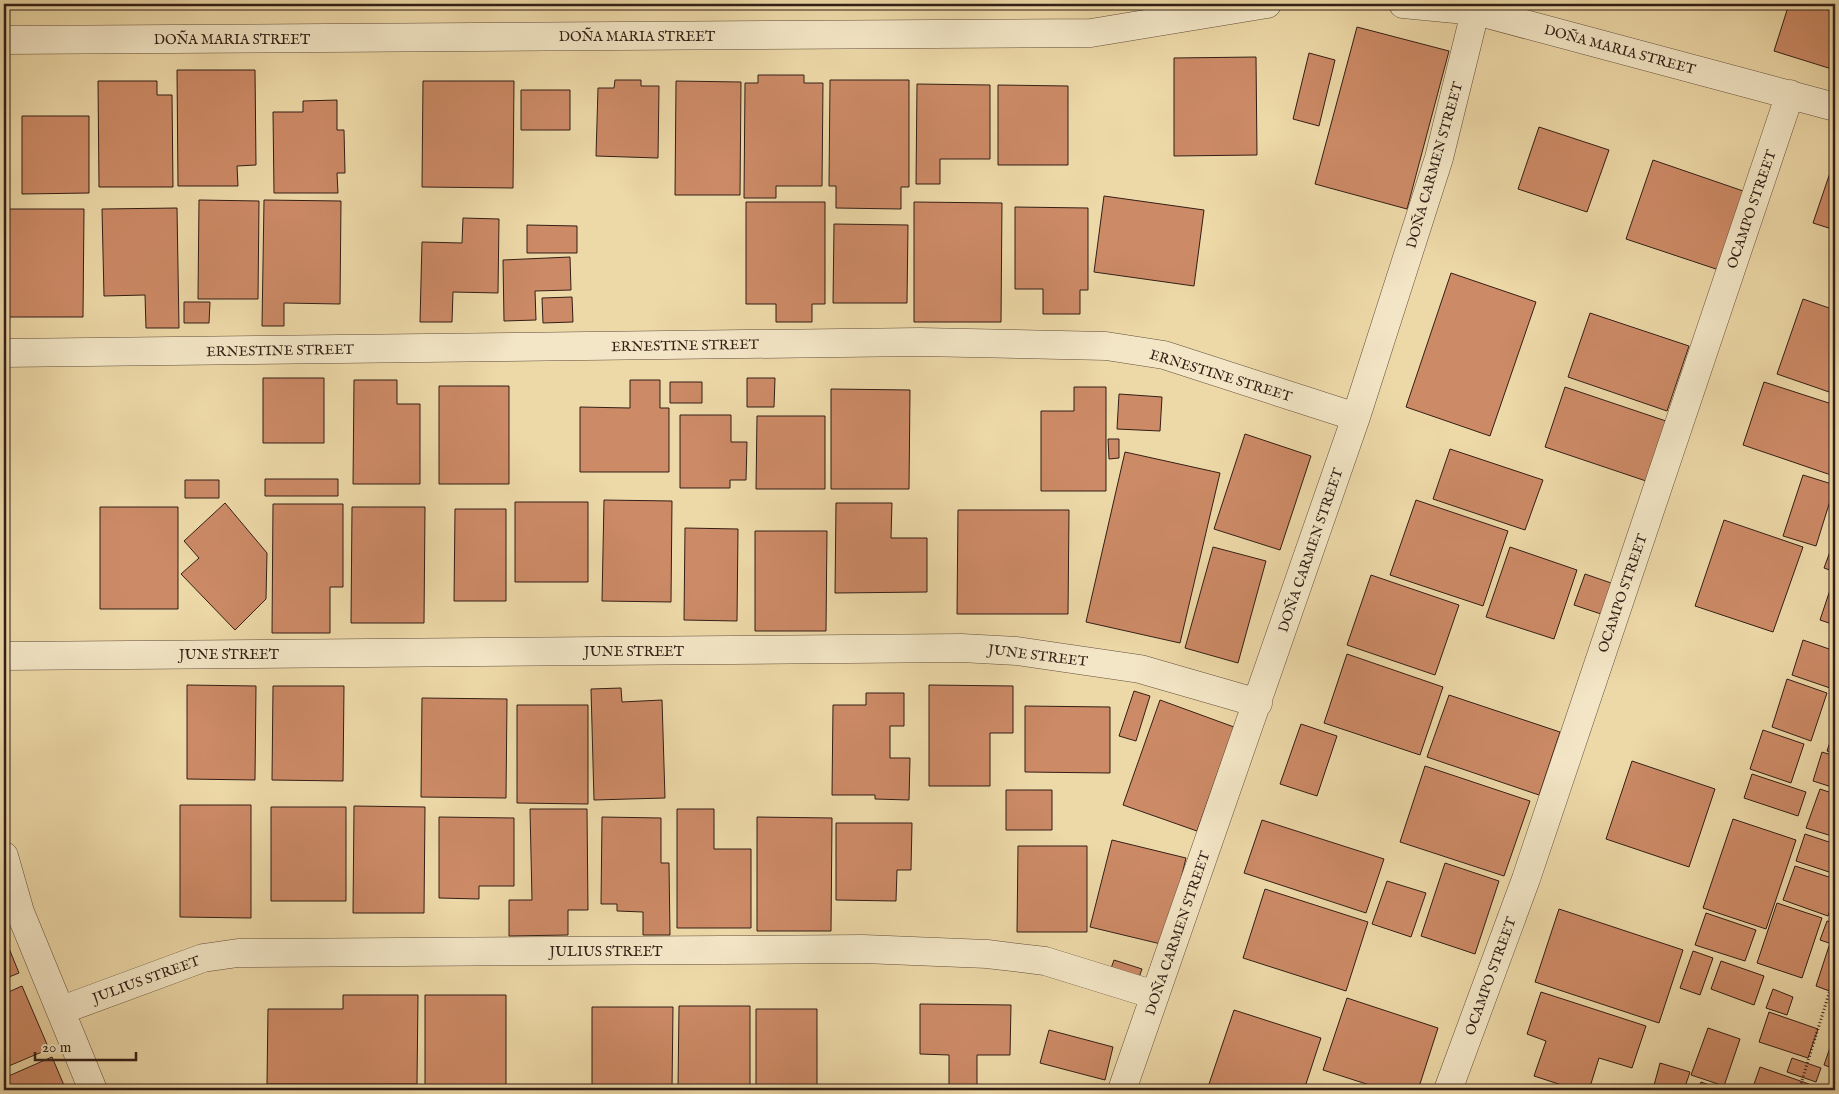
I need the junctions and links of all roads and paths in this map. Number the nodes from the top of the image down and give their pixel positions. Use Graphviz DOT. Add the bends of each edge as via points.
graph roads {
  1 [pos="1268,4"];
  2 [pos="1403,4"];
  3 [pos="1477,8"];
  4 [pos="4,40"];
  5 [pos="1790,94"];
  6 [pos="1835,107"];
  7 [pos="4,353"];
  8 [pos="1356,418"];
  9 [pos="4,656"];
  10 [pos="1258,703"];
  11 [pos="4,856"];
  12 [pos="1835,974"];
  13 [pos="1155,994"];
  14 [pos="62,1010"];
  15 [pos="94,1090"];
  16 [pos="1122,1090"];
  17 [pos="1448,1090"];
  18 [pos="1799,1090"];
  1 -- 4 [label="street, DOÑA MARIA STREET" via="1091,33"];
  2 -- 3 [label="street, DOÑA MARIA STREET"];
  3 -- 5 [label="street, DOÑA MARIA STREET"];
  3 -- 8 [label="street, DOÑA CARMEN STREET" via="1440,158"];
  5 -- 6 [label="street, DOÑA MARIA STREET"];
  5 -- 17 [label="street, OCAMPO STREET" via="1526,879"];
  7 -- 8 [label="street, ERNESTINE STREET" via="920,342 1106,346 1164,355"];
  8 -- 10 [label="street, DOÑA CARMEN STREET"];
  9 -- 10 [label="street, JUNE STREET" via="961,648 1017,651 1140,669"];
  10 -- 13 [label="street, DOÑA CARMEN STREET"];
  11 -- 14 [label="street" via="20,912"];
  12 -- 18 [label="path"];
  13 -- 14 [label="street, JULIUS STREET" via="1045,961 987,954 863,949 238,953 203,958"];
  13 -- 16 [label="street, DOÑA CARMEN STREET"];
  14 -- 15 [label="street"];
}
